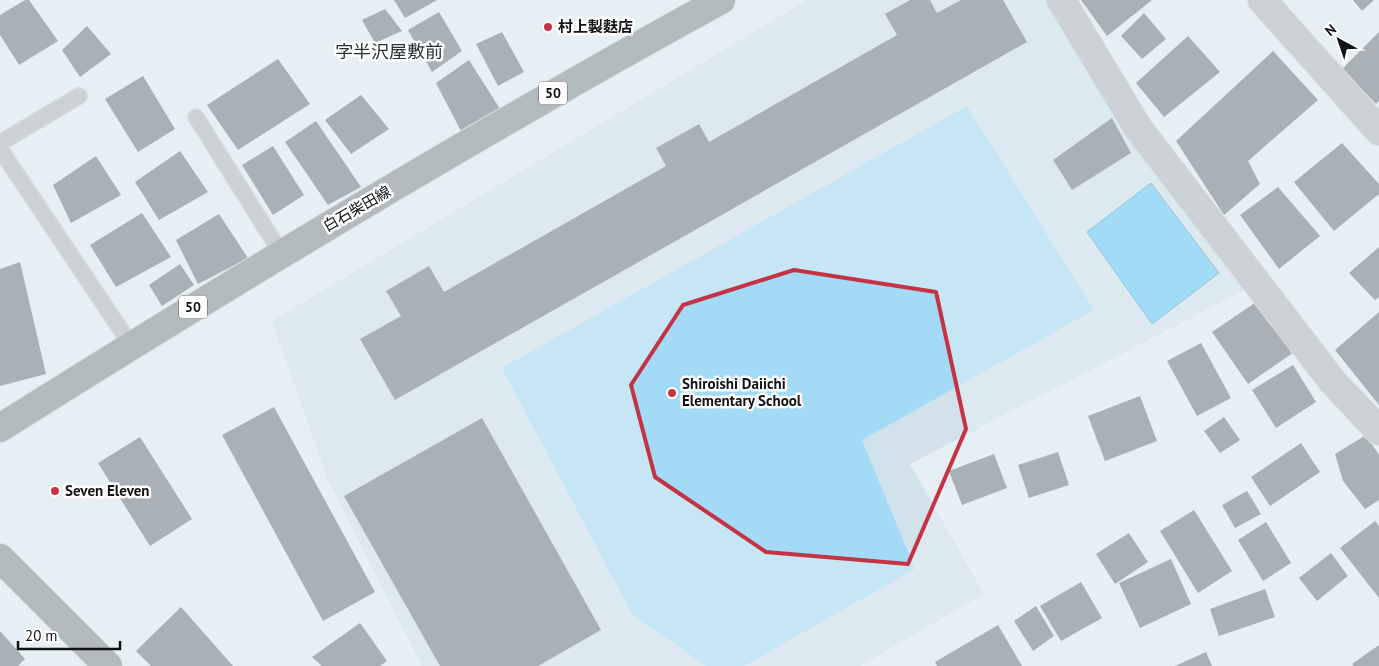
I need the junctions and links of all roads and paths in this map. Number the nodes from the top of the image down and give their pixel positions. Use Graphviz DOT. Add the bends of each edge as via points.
graph roads {
  1 [pos="721,0"];
  2 [pos="1061,0"];
  3 [pos="1262,0"];
  4 [pos="79,96"];
  5 [pos="196,117"];
  6 [pos="1379,131"];
  7 [pos="0,143"];
  8 [pos="0,149"];
  9 [pos="281,253"];
  10 [pos="131,345"];
  11 [pos="0,428"];
  12 [pos="1379,431"];
  13 [pos="0,558"];
  14 [pos="108,666"];
  1 -- 9 [label="main road, 白石柴田線 / 50" via="589,72"];
  2 -- 12 [label="street" via="1138,128 1333,382"];
  3 -- 6 [label="street"];
  4 -- 7 [label="lane"];
  5 -- 9 [label="lane"];
  8 -- 10 [label="lane"];
  9 -- 10 [label="main road, 白石柴田線 / 50"];
  10 -- 11 [label="main road, 白石柴田線 / 50"];
  13 -- 14 [label="main road"];
}
